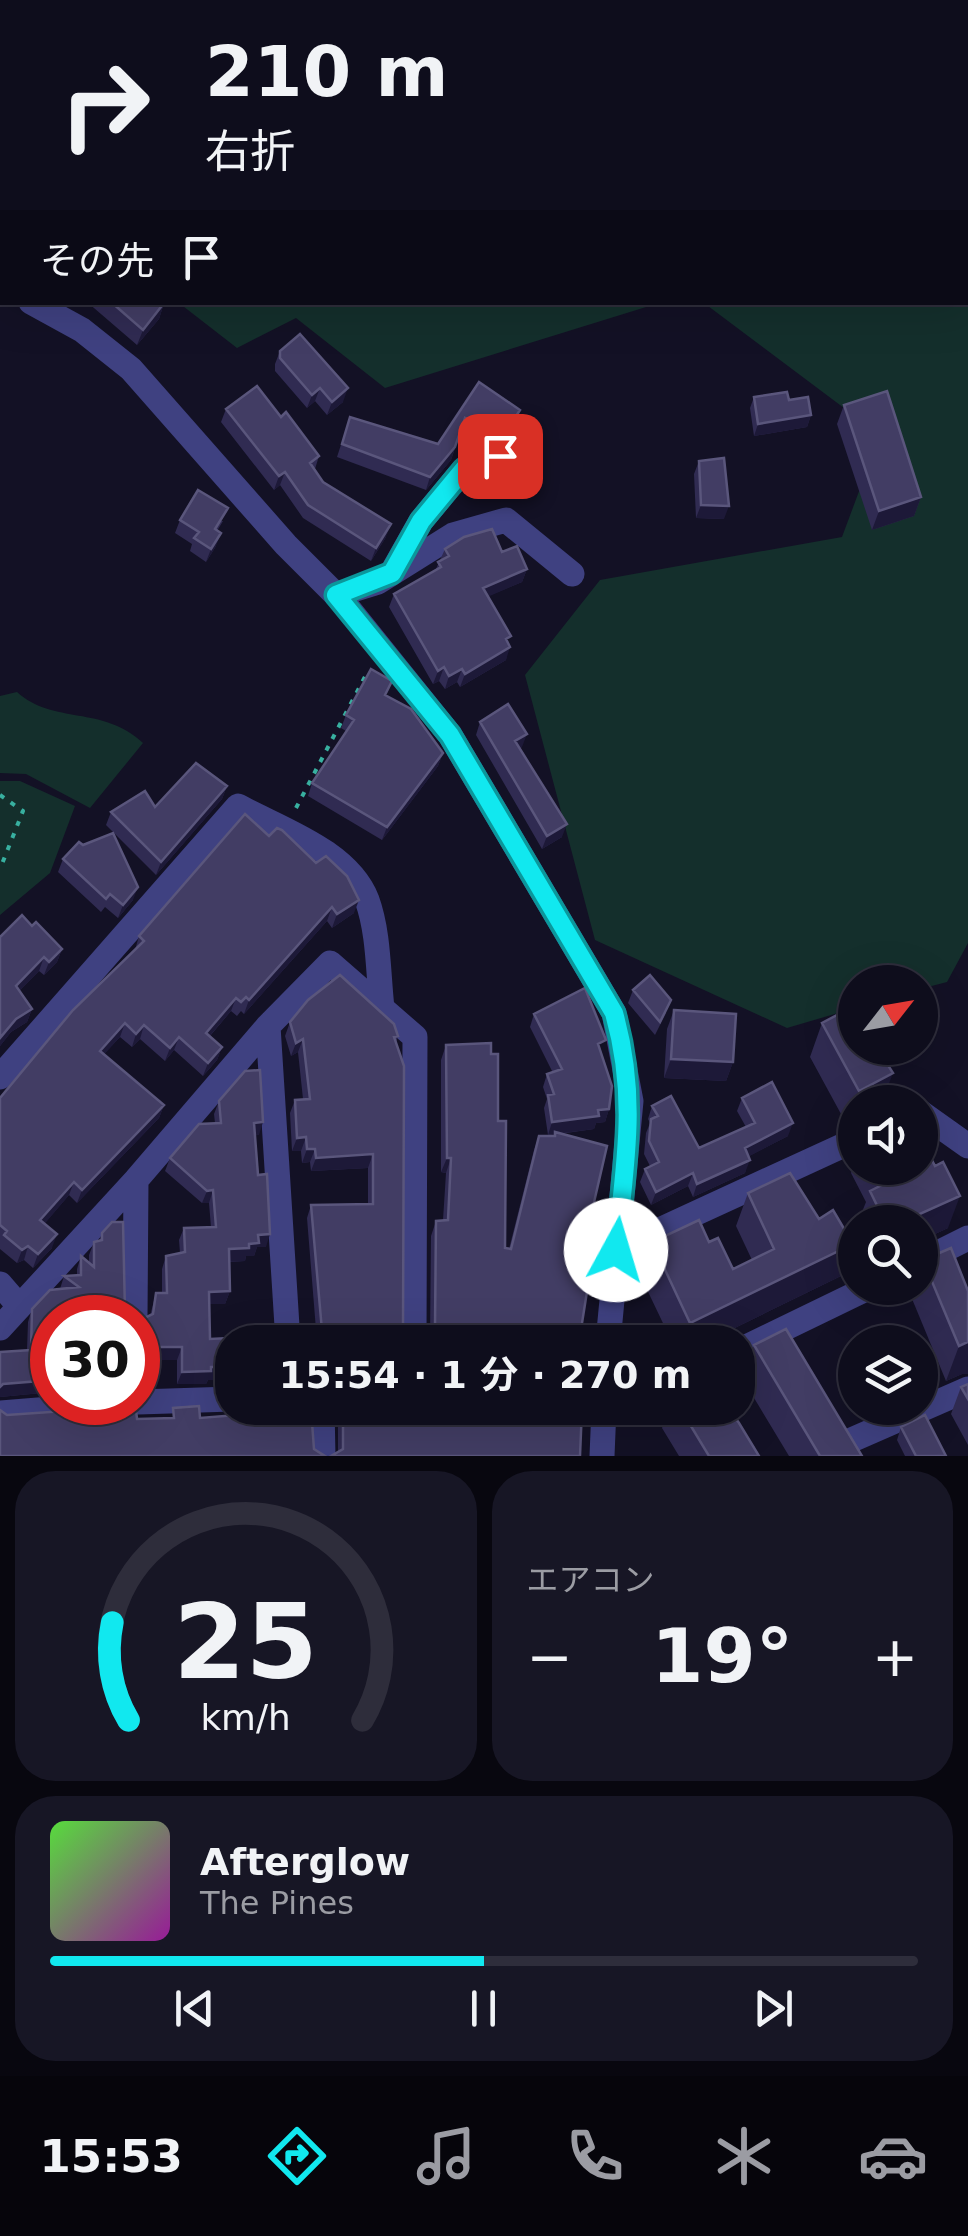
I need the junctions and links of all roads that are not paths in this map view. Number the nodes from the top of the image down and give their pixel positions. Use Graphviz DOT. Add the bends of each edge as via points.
graph roads {
  1 [pos="36,305"];
  2 [pos="500,456"];
  3 [pos="392,573"];
  4 [pos="572,574"];
  5 [pos="336,595"];
  6 [pos="382,1008"];
  7 [pos="268,1026"];
  8 [pos="0,1076"];
  9 [pos="938,1125"];
  10 [pos="968,1146"];
  11 [pos="838,1148"];
  12 [pos="136,1180"];
  13 [pos="968,1238"];
  14 [pos="616,1250"];
  15 [pos="938,1253"];
  16 [pos="0,1284"];
  17 [pos="135,1295"];
  18 [pos="840,1305"];
  19 [pos="19,1306"];
  20 [pos="287,1325"];
  21 [pos="414,1325"];
  22 [pos="609,1325"];
  23 [pos="0,1328"];
  24 [pos="755,1346"];
  25 [pos="968,1389"];
  26 [pos="215,1400"];
  27 [pos="160,1402"];
  28 [pos="30,1411"];
  29 [pos="0,1413"];
  30 [pos="322,1425"];
  31 [pos="606,1425"];
  32 [pos="847,1442"];
  33 [pos="323,1456"];
  34 [pos="602,1456"];
  1 -- 5 [label="street" via="82,330 130,369"];
  2 -- 3 [label="street" via="464,469 421,521"];
  3 -- 4 [label="street" via="453,535 506,520"];
  3 -- 5 [label="street"];
  5 -- 14 [label="street" via="450,735 614,1013 631,1101"];
  6 -- 7 [label="street" via="330,963"];
  6 -- 8 [label="street" via="370,914 353,876 334,858 238,806"];
  6 -- 21 [label="street" via="416,1037"];
  7 -- 12 [label="street"];
  7 -- 20 [label="street"];
  9 -- 10 [label="street"];
  11 -- 14 [label="street"];
  12 -- 17 [label="street"];
  12 -- 19 [label="street"];
  13 -- 15 [label="street"];
  14 -- 22 [label="street"];
  16 -- 19 [label="street"];
  18 -- 24 [label="street" via="785,1339"];
  19 -- 23 [label="street"];
  25 -- 32 [label="street"];
  26 -- 27 [label="street"];
  28 -- 29 [label="street"];
  30 -- 33 [label="street"];
  31 -- 34 [label="street"];
}
